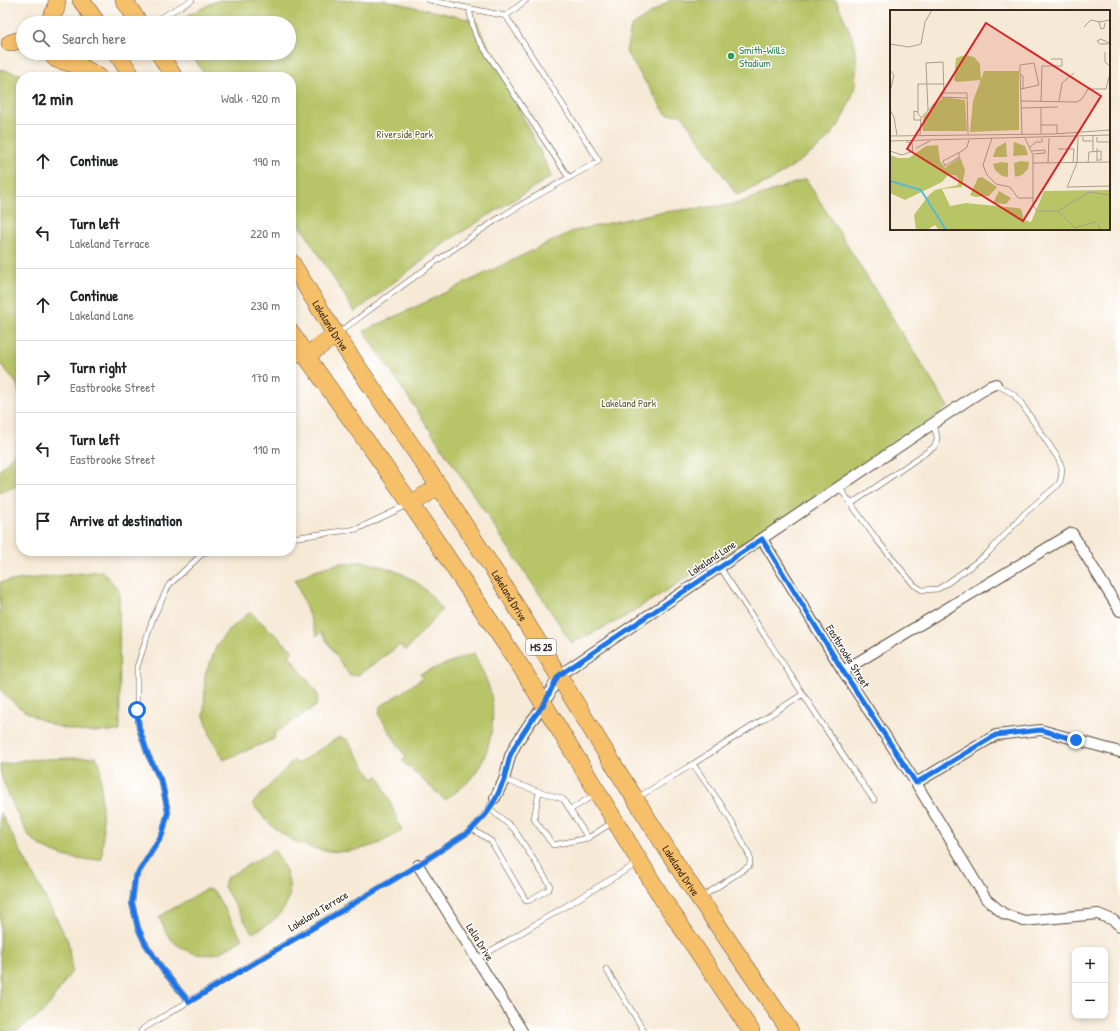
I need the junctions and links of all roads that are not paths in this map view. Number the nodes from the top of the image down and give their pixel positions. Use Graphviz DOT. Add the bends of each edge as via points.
graph roads {
  1 [pos="57,0"];
  2 [pos="82,0"];
  3 [pos="124,0"];
  4 [pos="192,0"];
  5 [pos="429,0"];
  6 [pos="526,0"];
  7 [pos="469,8"];
  8 [pos="52,16"];
  9 [pos="92,16"];
  10 [pos="134,16"];
  11 [pos="163,16"];
  12 [pos="506,16"];
  13 [pos="59,60"];
  14 [pos="121,60"];
  15 [pos="163,60"];
  16 [pos="90,72"];
  17 [pos="129,72"];
  18 [pos="171,72"];
  19 [pos="569,178"];
  20 [pos="296,270"];
  21 [pos="336,335"];
  22 [pos="296,349"];
  23 [pos="299,359"];
  24 [pos="996,384"];
  25 [pos="932,424"];
  26 [pos="439,486"];
  27 [pos="839,487"];
  28 [pos="411,504"];
  29 [pos="851,504"];
  30 [pos="296,537"];
  31 [pos="762,539"];
  32 [pos="200,556"];
  33 [pos="720,567"];
  34 [pos="1120,611"];
  35 [pos="843,671"];
  36 [pos="558,676"];
  37 [pos="804,694"];
  38 [pos="544,704"];
  39 [pos="1120,752"];
  40 [pos="693,764"];
  41 [pos="504,780"];
  42 [pos="916,783"];
  43 [pos="539,792"];
  44 [pos="598,793"];
  45 [pos="496,798"];
  46 [pos="635,799"];
  47 [pos="874,800"];
  48 [pos="489,808"];
  49 [pos="570,810"];
  50 [pos="615,821"];
  51 [pos="472,829"];
  52 [pos="588,838"];
  53 [pos="640,862"];
  54 [pos="418,865"];
  55 [pos="699,898"];
  56 [pos="1120,926"];
  57 [pos="477,959"];
  58 [pos="606,969"];
  59 [pos="189,1002"];
  60 [pos="141,1031"];
  61 [pos="522,1031"];
  62 [pos="644,1031"];
  63 [pos="751,1031"];
  64 [pos="790,1031"];
  1 -- 8 [label="highway"];
  2 -- 9 [label="highway"];
  3 -- 10 [label="highway"];
  4 -- 11 [label="lane"];
  5 -- 7 [label="lane"];
  6 -- 12 [label="lane"];
  7 -- 12 [label="lane"];
  7 -- 19 [label="lane" via="476,36"];
  12 -- 19 [label="lane" via="599,160"];
  13 -- 16 [label="highway"];
  14 -- 17 [label="highway"];
  15 -- 18 [label="highway"];
  19 -- 21 [label="lane" via="502,217 453,250"];
  20 -- 21 [label="highway, Lakeland Drive / MS 25"];
  21 -- 23 [label="highway"];
  21 -- 26 [label="highway, Lakeland Drive / MS 25"];
  22 -- 23 [label="highway, MS 25"];
  23 -- 28 [label="highway, MS 25"];
  24 -- 25 [label="street, Lakeland Lane" via="973,396"];
  24 -- 29 [label="lane" via="1022,403 1062,468 1059,484 1025,513 988,553 938,589 922,590 914,585"];
  25 -- 27 [label="street, Lakeland Lane"];
  25 -- 29 [label="lane" via="938,439 934,447"];
  26 -- 28 [label="highway"];
  26 -- 36 [label="highway, Lakeland Drive / MS 25"];
  27 -- 29 [label="lane"];
  27 -- 31 [label="street, Lakeland Lane"];
  28 -- 30 [label="lane" via="357,529"];
  28 -- 38 [label="highway, MS 25"];
  31 -- 33 [label="street, Lakeland Lane"];
  31 -- 35 [label="street, Eastbrooke Street"];
  32 -- 59 [label="lane" via="170,585 153,618 137,667 139,728 148,755 162,783 168,812 162,835 135,878 132,903 138,928 145,943"];
  33 -- 36 [label="street, Lakeland Lane"];
  33 -- 37 [label="lane"];
  34 -- 35 [label="street" via="1072,533"];
  35 -- 42 [label="street, Eastbrooke Street"];
  36 -- 38 [label="street, Lakeland Lane"];
  36 -- 46 [label="highway, Lakeland Drive / MS 25"];
  37 -- 40 [label="lane"];
  37 -- 47 [label="lane"];
  38 -- 41 [label="street, Lakeland Lane" via="516,744"];
  38 -- 44 [label="highway, MS 25"];
  39 -- 42 [label="street" via="1041,730 996,735"];
  40 -- 46 [label="lane"];
  40 -- 55 [label="lane" via="722,806 750,857 749,866"];
  41 -- 43 [label="lane"];
  41 -- 45 [label="street, Lakeland Lane"];
  42 -- 56 [label="street, Eastbrooke Street" via="986,899 1004,914 1024,921 1098,914"];
  43 -- 49 [label="lane" via="563,799"];
  43 -- 52 [label="lane" via="534,819 553,845"];
  44 -- 49 [label="lane"];
  44 -- 50 [label="highway, MS 25"];
  45 -- 48 [label="lane, Lakeland Terrace"];
  46 -- 55 [label="highway, Lakeland Drive / MS 25"];
  48 -- 51 [label="lane, Lakeland Terrace"];
  48 -- 51 [label="lane" via="514,829 550,885 549,890 526,900 491,841"];
  49 -- 52 [label="lane"];
  50 -- 52 [label="lane"];
  50 -- 53 [label="highway, MS 25"];
  51 -- 54 [label="lane, Lakeland Terrace"];
  53 -- 57 [label="lane"];
  53 -- 63 [label="highway, MS 25"];
  54 -- 57 [label="street, Lelia Drive"];
  54 -- 59 [label="lane, Lakeland Terrace"];
  55 -- 64 [label="highway, Lakeland Drive / MS 25"];
  57 -- 61 [label="street, Lelia Drive"];
  58 -- 62 [label="lane"];
  59 -- 60 [label="lane, Lakeland Terrace"];
}
